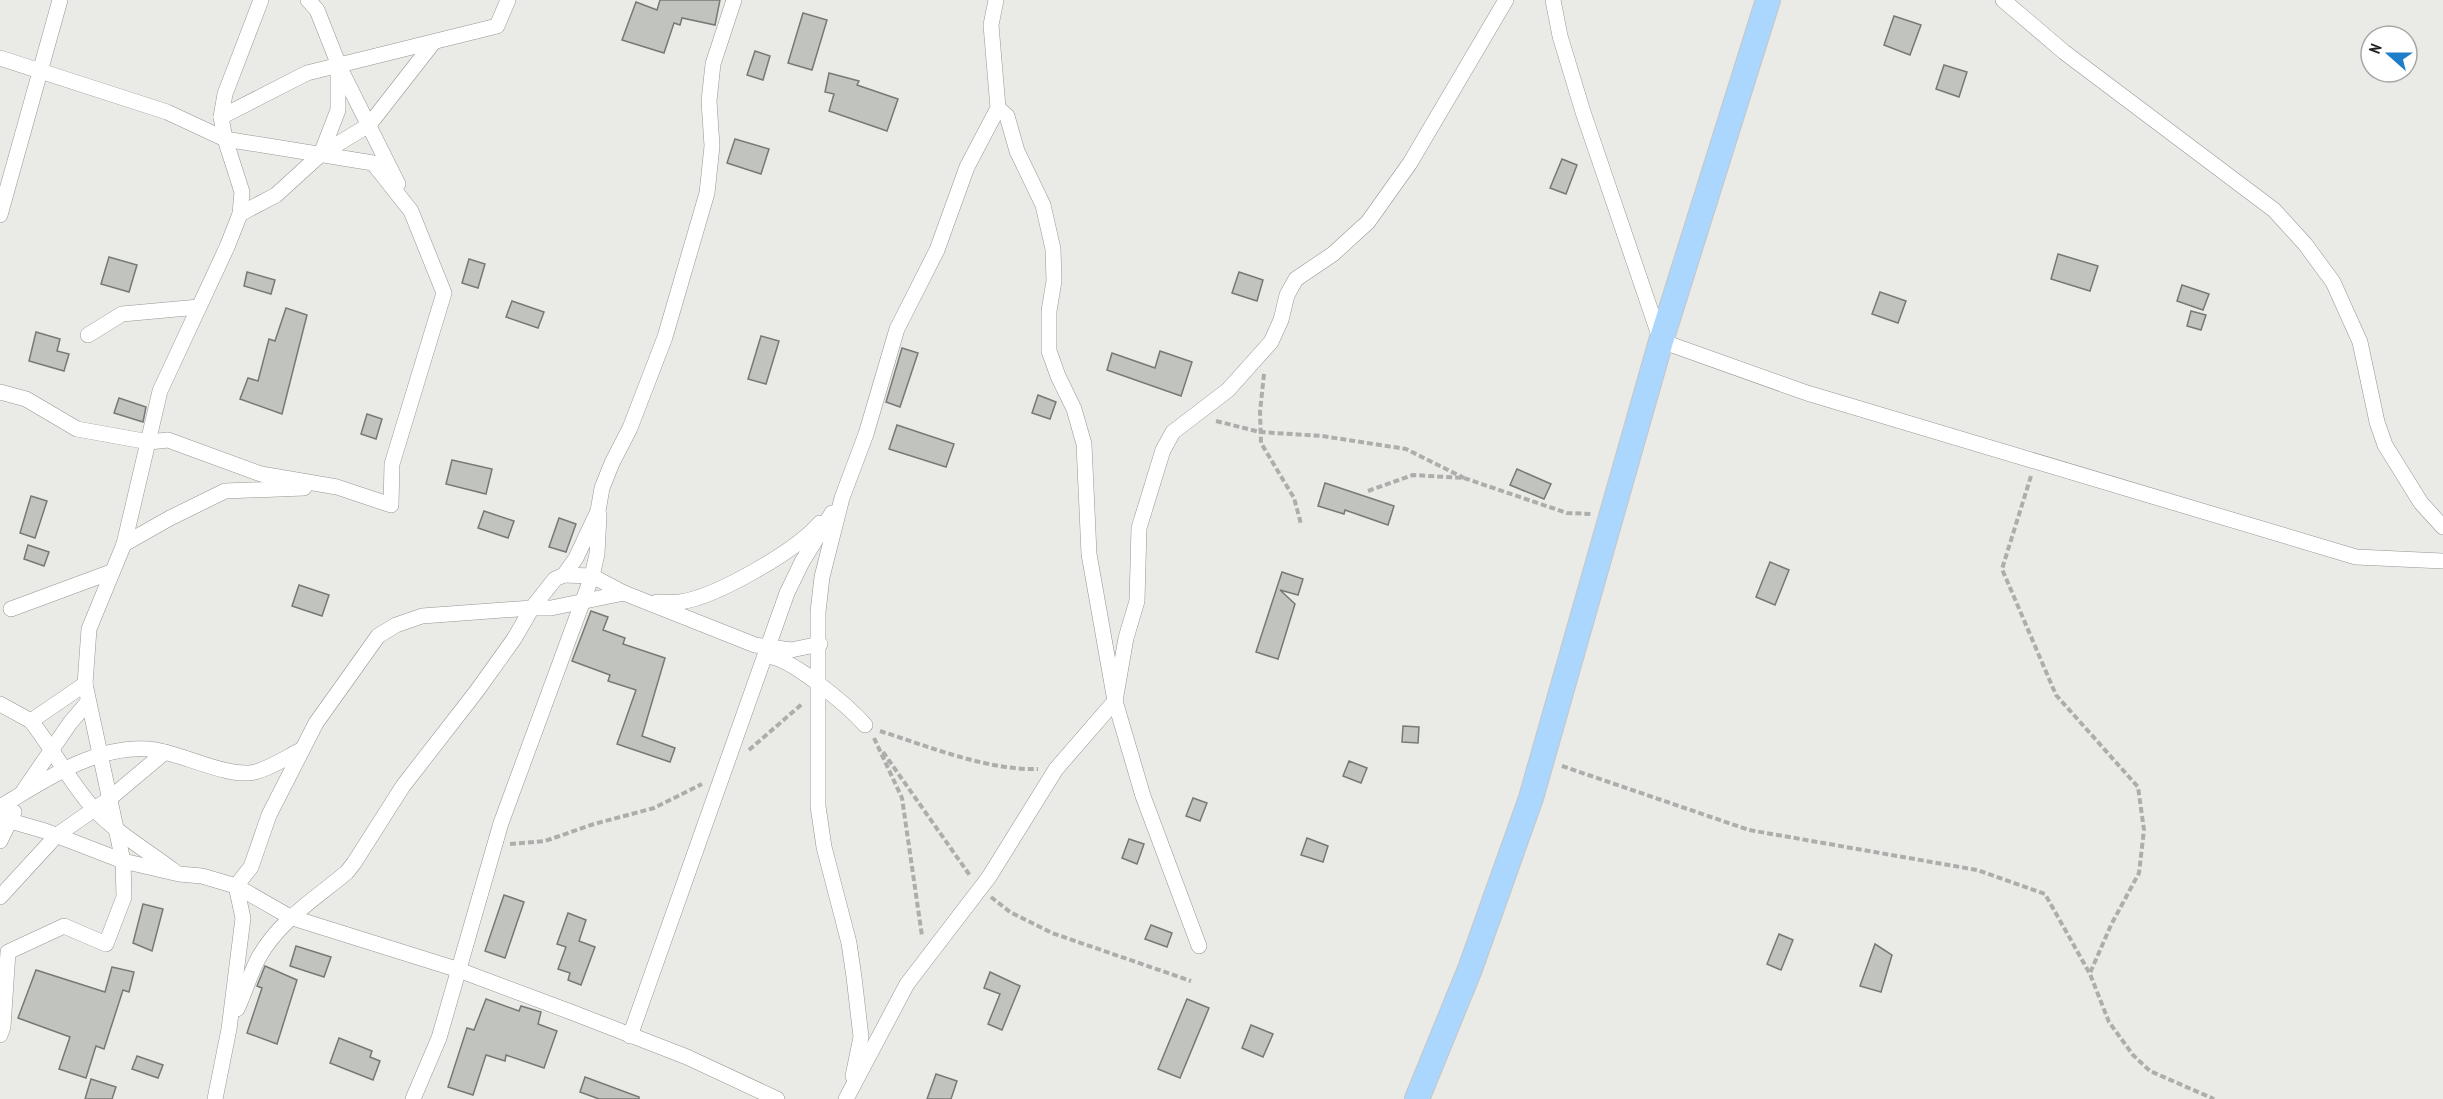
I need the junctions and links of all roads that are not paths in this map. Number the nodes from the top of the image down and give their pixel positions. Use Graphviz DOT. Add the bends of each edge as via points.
graph roads {
  1 [pos="60,0"];
  2 [pos="261,0"];
  3 [pos="308,0"];
  4 [pos="508,0"];
  5 [pos="734,0"];
  6 [pos="996,0"];
  7 [pos="1506,0"];
  8 [pos="1553,0"];
  9 [pos="1768,0"];
  10 [pos="2003,0"];
  11 [pos="433,43"];
  12 [pos="0,58"];
  13 [pos="338,63"];
  14 [pos="41,72"];
  15 [pos="998,108"];
  16 [pos="221,117"];
  17 [pos="369,125"];
  18 [pos="225,139"];
  19 [pos="321,154"];
  20 [pos="411,211"];
  21 [pos="240,214"];
  22 [pos="0,215"];
  23 [pos="199,307"];
  24 [pos="88,334"];
  25 [pos="1661,341"];
  26 [pos="0,392"];
  27 [pos="149,442"];
  28 [pos="337,487"];
  29 [pos="842,498"];
  30 [pos="598,511"];
  31 [pos="2443,527"];
  32 [pos="124,544"];
  33 [pos="2443,561"];
  34 [pos="111,572"];
  35 [pos="564,575"];
  36 [pos="592,576"];
  37 [pos="624,593"];
  38 [pos="582,600"];
  39 [pos="650,602"];
  40 [pos="532,608"];
  41 [pos="11,609"];
  42 [pos="820,644"];
  43 [pos="767,652"];
  44 [pos="84,684"];
  45 [pos="819,686"];
  46 [pos="1115,701"];
  47 [pos="88,702"];
  48 [pos="0,704"];
  49 [pos="31,721"];
  50 [pos="865,725"];
  51 [pos="52,749"];
  52 [pos="301,750"];
  53 [pos="165,752"];
  54 [pos="100,755"];
  55 [pos="64,772"];
  56 [pos="22,794"];
  57 [pos="109,799"];
  58 [pos="0,807"];
  59 [pos="95,809"];
  60 [pos="5,819"];
  61 [pos="116,826"];
  62 [pos="57,836"];
  63 [pos="0,841"];
  64 [pos="123,861"];
  65 [pos="179,874"];
  66 [pos="236,886"];
  67 [pos="0,897"];
  68 [pos="290,917"];
  69 [pos="1199,946"];
  70 [pos="456,969"];
  71 [pos="229,1029"];
  72 [pos="0,1035"];
  73 [pos="630,1036"];
  74 [pos="853,1084"];
  75 [pos="214,1099"];
  76 [pos="413,1099"];
  77 [pos="777,1099"];
  78 [pos="846,1099"];
  79 [pos="1417,1099"];
  1 -- 14 [label="street"];
  2 -- 16 [label="street" via="225,94"];
  3 -- 13 [label="street" via="317,10"];
  4 -- 11 [label="street" via="497,26"];
  5 -- 30 [label="street" via="713,64 707,193 665,337 605,480"];
  6 -- 15 [label="street" via="991,25"];
  7 -- 46 [label="street" via="1410,163 1368,222 1333,254 1296,279 1271,342 1228,390 1173,432 1163,450 1139,528 1137,601"];
  8 -- 25 [label="street" via="1583,112"];
  9 -- 25 [label="main road"];
  10 -- 31 [label="street" via="2064,52 2274,210 2305,244 2333,282 2360,342 2385,445 2421,503"];
  11 -- 13 [label="street"];
  11 -- 17 [label="street"];
  12 -- 14 [label="street"];
  13 -- 16 [label="street" via="307,73"];
  13 -- 17 [label="street"];
  13 -- 19 [label="street" via="338,110"];
  14 -- 18 [label="street" via="167,112"];
  14 -- 22 [label="street"];
  15 -- 29 [label="street" via="967,167 937,250 897,329 866,434"];
  15 -- 46 [label="street" via="1007,116 1017,151 1043,205 1053,249 1049,351 1084,444 1089,554"];
  16 -- 18 [label="street"];
  17 -- 19 [label="street"];
  17 -- 20 [label="street"];
  18 -- 19 [label="street"];
  18 -- 21 [label="street" via="242,192"];
  19 -- 20 [label="street" via="373,163"];
  19 -- 21 [label="street" via="276,195"];
  20 -- 28 [label="street" via="444,293 392,464 391,505"];
  21 -- 23 [label="street"];
  23 -- 24 [label="street" via="122,314"];
  23 -- 27 [label="street" via="160,391"];
  25 -- 33 [label="street" via="1807,393 2356,557"];
  25 -- 79 [label="main road" via="1543,759 1470,969"];
  26 -- 27 [label="street" via="26,399 77,429"];
  27 -- 28 [label="street" via="168,440 261,474"];
  27 -- 32 [label="street"];
  28 -- 32 [label="street" via="225,491"];
  29 -- 39 [label="street" via="794,546 721,589 680,602"];
  29 -- 42 [label="street" via="822,577"];
  29 -- 43 [label="street" via="802,562"];
  30 -- 35 [label="street"];
  30 -- 36 [label="street"];
  32 -- 34 [label="street"];
  34 -- 41 [label="street"];
  34 -- 44 [label="street" via="89,629"];
  35 -- 36 [label="street"];
  35 -- 40 [label="street" via="555,579"];
  36 -- 37 [label="street"];
  36 -- 38 [label="street"];
  37 -- 38 [label="street"];
  37 -- 39 [label="street"];
  38 -- 40 [label="street" via="551,608"];
  38 -- 70 [label="street" via="576,626 501,823"];
  39 -- 43 [label="street"];
  40 -- 52 [label="street" via="422,616 378,636"];
  40 -- 68 [label="street" via="476,692 402,786 347,872"];
  42 -- 43 [label="street"];
  42 -- 45 [label="street"];
  43 -- 45 [label="street"];
  43 -- 73 [label="street"];
  44 -- 47 [label="street"];
  44 -- 49 [label="street"];
  45 -- 50 [label="street" via="836,696"];
  45 -- 74 [label="street" via="819,822 849,943 861,1037 853,1066"];
  46 -- 69 [label="street" via="1143,796"];
  46 -- 74 [label="street" via="1056,769 979,888 907,984"];
  47 -- 51 [label="street"];
  47 -- 54 [label="street"];
  48 -- 49 [label="street"];
  49 -- 51 [label="street"];
  51 -- 55 [label="street"];
  51 -- 56 [label="street"];
  52 -- 53 [label="street" via="254,772 237,772"];
  52 -- 66 [label="street" via="251,867"];
  53 -- 54 [label="street" via="147,749"];
  53 -- 57 [label="street"];
  54 -- 55 [label="street"];
  54 -- 57 [label="street"];
  55 -- 56 [label="street"];
  55 -- 59 [label="street"];
  56 -- 58 [label="street"];
  56 -- 60 [label="street"];
  57 -- 59 [label="street"];
  57 -- 61 [label="street"];
  59 -- 61 [label="street"];
  59 -- 62 [label="street"];
  60 -- 62 [label="street"];
  60 -- 63 [label="street"];
  61 -- 64 [label="street"];
  61 -- 65 [label="street"];
  62 -- 64 [label="street"];
  62 -- 67 [label="street"];
  64 -- 65 [label="street"];
  64 -- 72 [label="street" via="124,897 106,944 64,926 8,952"];
  65 -- 66 [label="street"];
  66 -- 68 [label="street"];
  66 -- 71 [label="street" via="243,918"];
  68 -- 70 [label="street"];
  68 -- 71 [label="street" via="258,958"];
  70 -- 73 [label="street"];
  70 -- 76 [label="street" via="439,1038"];
  71 -- 75 [label="street"];
  73 -- 77 [label="street" via="687,1057"];
  74 -- 78 [label="street"];
}
